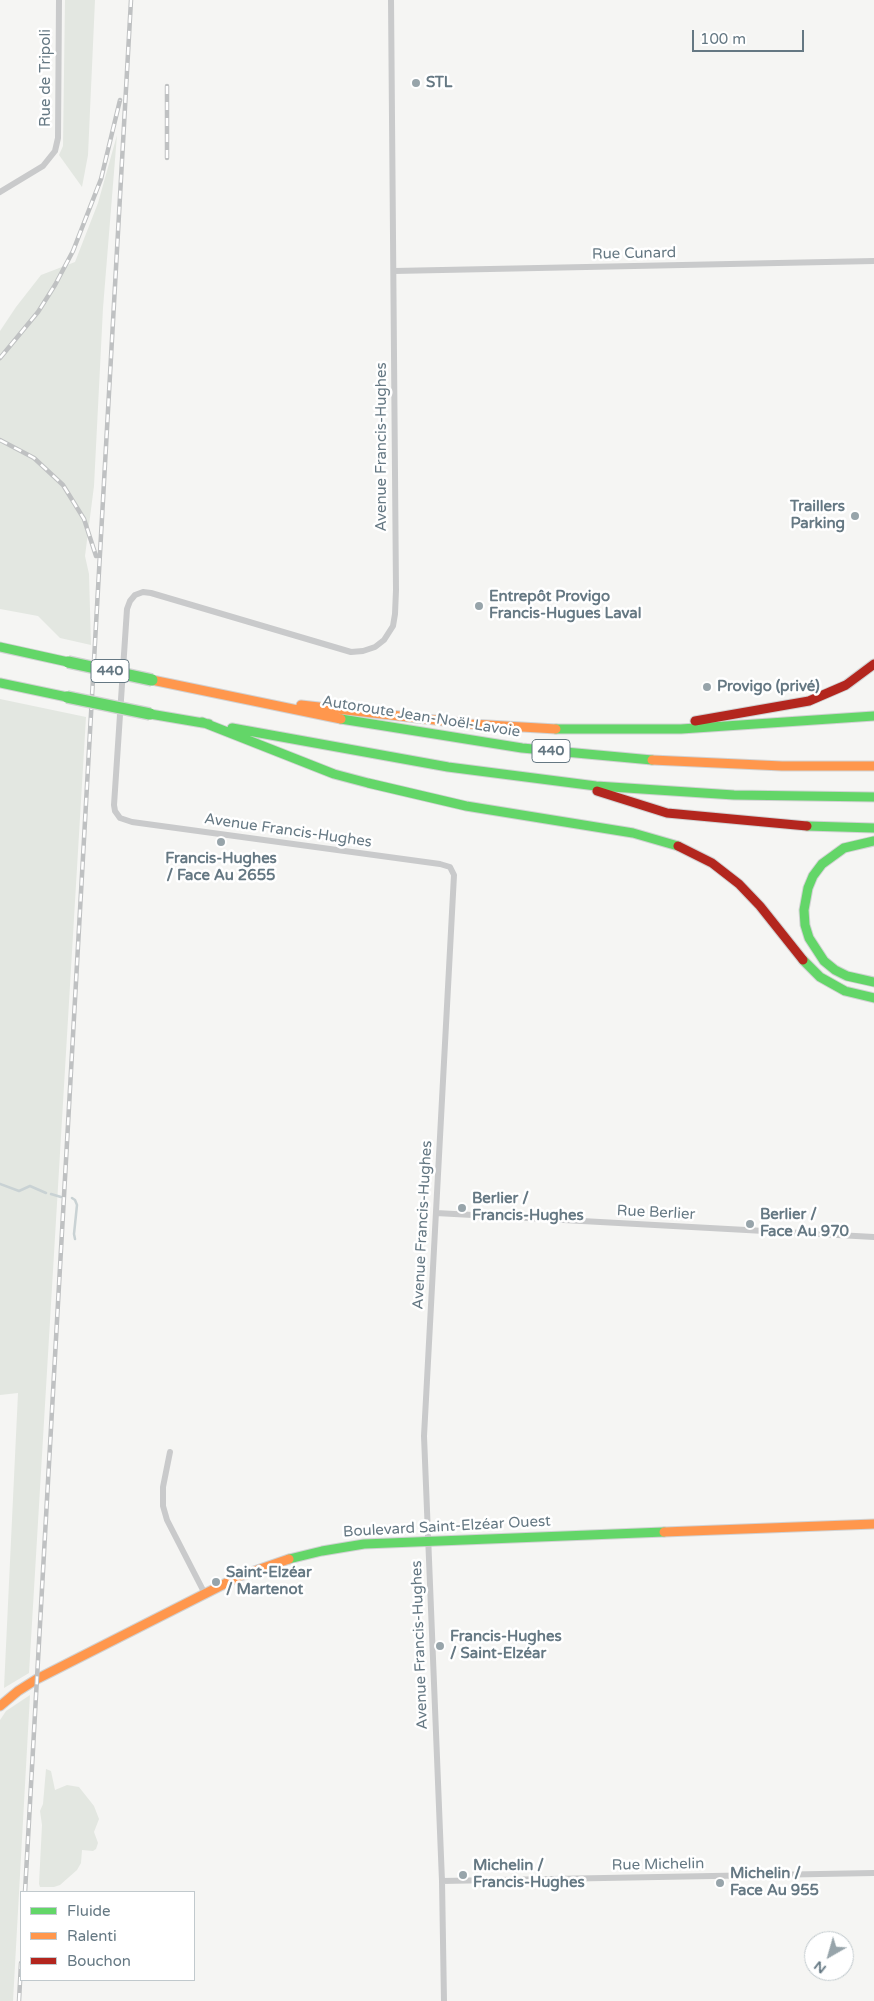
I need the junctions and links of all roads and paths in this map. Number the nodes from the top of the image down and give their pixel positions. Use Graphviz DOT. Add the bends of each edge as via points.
graph roads {
  1 [pos="59,0"];
  2 [pos="391,0"];
  3 [pos="0,192"];
  4 [pos="874,261"];
  5 [pos="394,271"];
  6 [pos="0,647"];
  7 [pos="874,664"];
  8 [pos="0,683"];
  9 [pos="232,697"];
  10 [pos="874,716"];
  11 [pos="202,722"];
  12 [pos="636,730"];
  13 [pos="874,766"];
  14 [pos="573,783"];
  15 [pos="874,797"];
  16 [pos="874,828"];
  17 [pos="874,841"];
  18 [pos="874,982"];
  19 [pos="874,998"];
  20 [pos="436,1213"];
  21 [pos="874,1237"];
  22 [pos="170,1452"];
  23 [pos="874,1524"];
  24 [pos="429,1542"];
  25 [pos="204,1594"];
  26 [pos="0,1706"];
  27 [pos="874,1873"];
  28 [pos="442,1881"];
  29 [pos="444,2001"];
  1 -- 3 [label="street, Rue de Tripoli" via="58,138 53,155 40,168"];
  2 -- 5 [label="street, Avenue Francis-Hughes"];
  4 -- 5 [label="street, Rue Cunard"];
  5 -- 20 [label="street, Avenue Francis-Hughes" via="396,604 390,633 375,647 351,652 152,593 135,595 127,609 114,805 120,818 132,822 428,862 452,869 455,885"];
  6 -- 9 [label="main road, Autoroute Jean-Noël-Lavoie / 440, bridge"];
  7 -- 12 [label="main road" via="837,689 799,703"];
  8 -- 11 [label="main road, 440, bridge"];
  9 -- 12 [label="main road" via="471,724"];
  9 -- 13 [label="main road, Autoroute Jean-Noël-Lavoie / 440" via="385,728 554,751 712,764"];
  10 -- 12 [label="main road"];
  11 -- 14 [label="main road, 440" via="422,763"];
  11 -- 19 [label="main road" via="334,774 374,785 466,806 632,832 675,844 705,858 732,878 820,977 845,991"];
  14 -- 15 [label="main road, 440" via="715,794"];
  14 -- 16 [label="main road" via="685,816 768,825"];
  17 -- 18 [label="main road" via="844,848 822,864 808,888 804,910 809,938 824,961 847,976"];
  20 -- 21 [label="street, Rue Berlier"];
  20 -- 24 [label="street, Avenue Francis-Hughes" via="424,1427"];
  22 -- 25 [label="street" via="162,1492 164,1511"];
  23 -- 24 [label="main road, Boulevard Saint-Elzéar Ouest"];
  24 -- 25 [label="main road, Boulevard Saint-Elzéar Ouest" via="364,1544 305,1555 252,1571"];
  24 -- 28 [label="street, Avenue Francis-Hughes"];
  25 -- 26 [label="main road, Boulevard Saint-Elzéar Ouest" via="33,1682"];
  27 -- 28 [label="street, Rue Michelin"];
  28 -- 29 [label="street, Avenue Francis-Hughes"];
}
